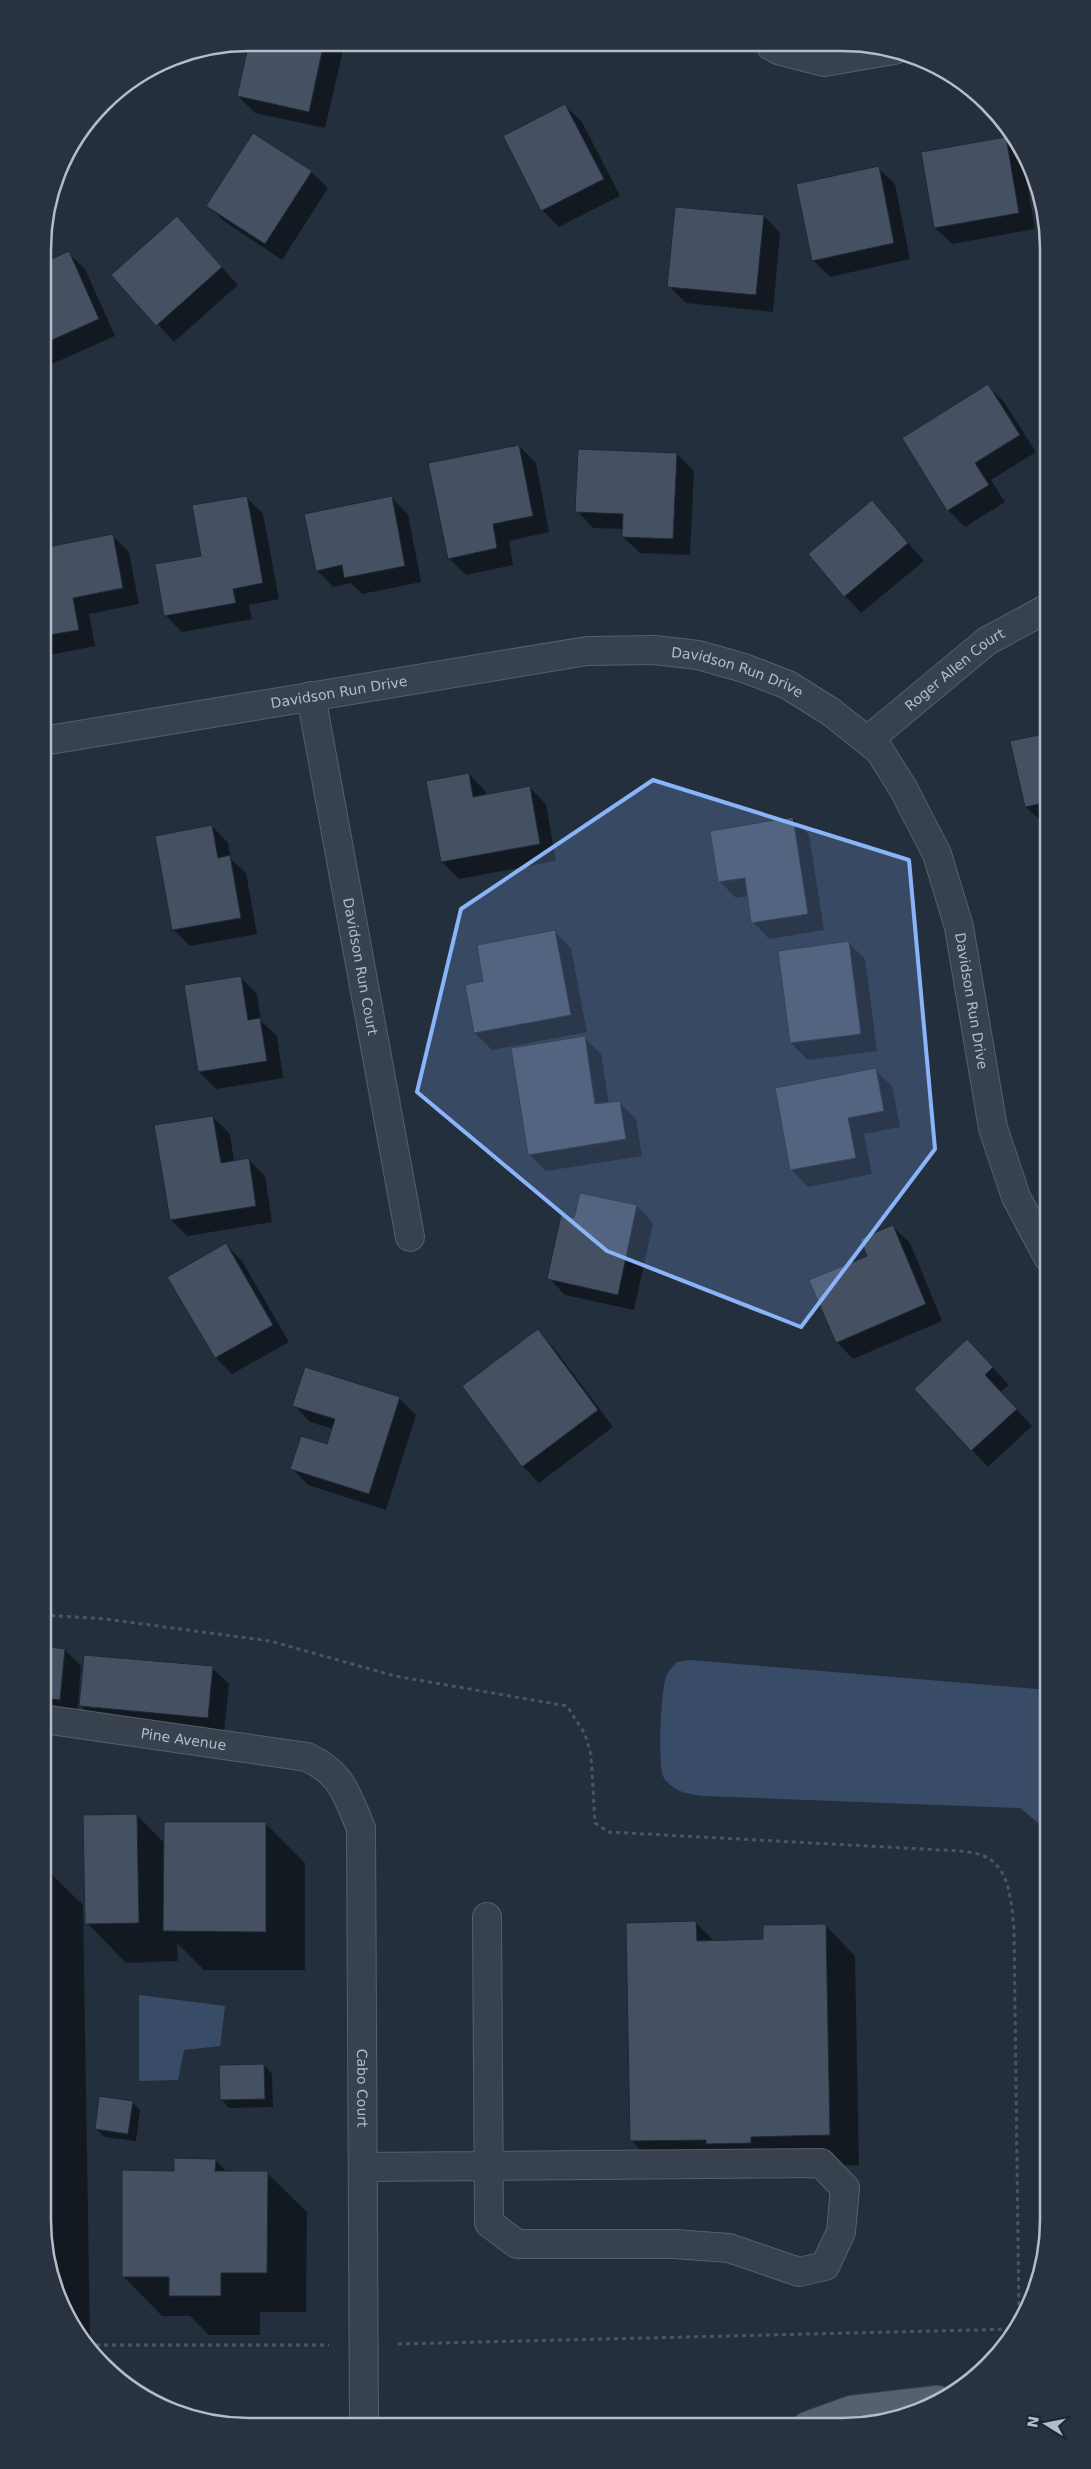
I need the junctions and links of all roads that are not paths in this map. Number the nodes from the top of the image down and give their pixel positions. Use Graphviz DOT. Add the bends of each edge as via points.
graph roads {
  1 [pos="786,51"];
  2 [pos="872,54"];
  3 [pos="1040,612"];
  4 [pos="311,696"];
  5 [pos="51,740"];
  6 [pos="868,740"];
  7 [pos="410,1237"];
  8 [pos="1040,1243"];
  9 [pos="51,1720"];
  10 [pos="324,1765"];
  11 [pos="487,1917"];
  12 [pos="488,2166"];
  13 [pos="363,2167"];
  14 [pos="920,2402"];
  15 [pos="364,2418"];
  16 [pos="828,2418"];
  1 -- 2 [label="street" via="824,62"];
  3 -- 6 [label="street, Roger Allen Court" via="987,641"];
  4 -- 5 [label="street, Davidson Run Drive"];
  4 -- 6 [label="street, Davidson Run Drive" via="587,651 654,650 698,655 788,685"];
  4 -- 7 [label="street, Davidson Run Court"];
  6 -- 8 [label="street, Davidson Run Drive" via="879,750 903,788 937,854 959,927 993,1128 1016,1197"];
  9 -- 10 [label="street, Pine Avenue" via="261,1749 307,1757"];
  10 -- 13 [label="street, Cabo Court" via="339,1779 361,1828"];
  11 -- 12 [label="street"];
  12 -- 12 [label="street" via="489,2223 517,2244 674,2244 729,2248 799,2272 825,2266 840,2232 845,2188 821,2163"];
  12 -- 13 [label="street"];
  13 -- 15 [label="street, Cabo Court"];
  14 -- 16 [label="main road" via="851,2410"];
}
